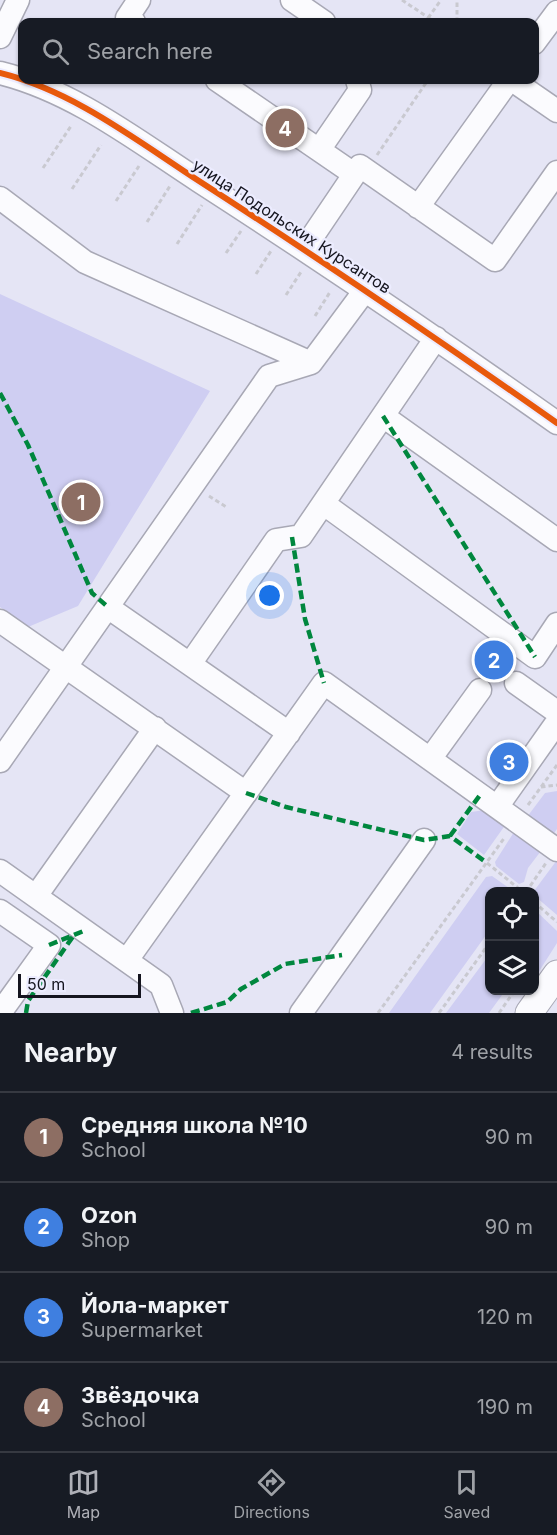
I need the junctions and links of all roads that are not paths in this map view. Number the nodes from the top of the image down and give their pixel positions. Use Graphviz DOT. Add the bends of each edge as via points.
graph roads {
  1 [pos="18,0"];
  2 [pos="139,0"];
  3 [pos="292,0"];
  4 [pos="557,12"];
  5 [pos="127,18"];
  6 [pos="318,18"];
  7 [pos="539,36"];
  8 [pos="0,37"];
  9 [pos="0,73"];
  10 [pos="18,78"];
  11 [pos="36,84"];
  12 [pos="223,84"];
  13 [pos="358,84"];
  14 [pos="507,84"];
  15 [pos="516,84"];
  16 [pos="557,111"];
  17 [pos="319,150"];
  18 [pos="360,172"];
  19 [pos="557,172"];
  20 [pos="0,198"];
  21 [pos="418,207"];
  22 [pos="304,249"];
  23 [pos="366,289"];
  24 [pos="436,338"];
  25 [pos="311,363"];
  26 [pos="383,416"];
  27 [pos="557,423"];
  28 [pos="324,504"];
  29 [pos="557,540"];
  30 [pos="108,608"];
  31 [pos="0,621"];
  32 [pos="557,624"];
  33 [pos="189,664"];
  34 [pos="68,666"];
  35 [pos="516,683"];
  36 [pos="480,690"];
  37 [pos="557,712"];
  38 [pos="557,722"];
  39 [pos="155,728"];
  40 [pos="289,733"];
  41 [pos="430,759"];
  42 [pos="0,761"];
  43 [pos="246,793"];
  44 [pos="497,807"];
  45 [pos="424,840"];
  46 [pos="556,850"];
  47 [pos="0,871"];
  48 [pos="36,896"];
  49 [pos="0,911"];
  50 [pos="128,960"];
  51 [pos="557,974"];
  52 [pos="0,1013"];
  53 [pos="172,1013"];
  54 [pos="301,1013"];
  55 [pos="529,1013"];
  1 -- 8 [label="street"];
  2 -- 5 [label="street"];
  3 -- 6 [label="street"];
  4 -- 7 [label="street"];
  9 -- 10 [label="street, улица Подольских Курсантов"];
  11 -- 22 [label="street, улица Подольских Курсантов" via="98,116"];
  12 -- 17 [label="street"];
  13 -- 17 [label="street" via="360,90"];
  14 -- 21 [label="street"];
  15 -- 16 [label="street"];
  17 -- 18 [label="street"];
  18 -- 21 [label="street"];
  18 -- 22 [label="street"];
  19 -- 21 [label="street" via="495,260"];
  20 -- 25 [label="street" via="85,262"];
  22 -- 23 [label="street, улица Подольских Курсантов"];
  23 -- 24 [label="street, улица Подольских Курсантов"];
  23 -- 25 [label="street"];
  24 -- 26 [label="street"];
  24 -- 27 [label="street, улица Подольских Курсантов"];
  25 -- 30 [label="street" via="269,376"];
  26 -- 28 [label="street"];
  26 -- 29 [label="street"];
  28 -- 32 [label="street" via="535,657"];
  28 -- 33 [label="street" via="301,536 276,540"];
  30 -- 33 [label="street"];
  30 -- 34 [label="street"];
  31 -- 34 [label="street"];
  33 -- 40 [label="street"];
  34 -- 39 [label="street"];
  34 -- 42 [label="street"];
  35 -- 37 [label="street"];
  36 -- 41 [label="street"];
  38 -- 44 [label="street"];
  39 -- 43 [label="street"];
  39 -- 48 [label="street"];
  40 -- 41 [label="street" via="324,683"];
  40 -- 43 [label="street"];
  41 -- 44 [label="street"];
  43 -- 50 [label="street"];
  44 -- 46 [label="street"];
  45 -- 54 [label="street"];
  47 -- 48 [label="street"];
  48 -- 50 [label="street"];
  49 -- 52 [label="street" via="49,945"];
  50 -- 53 [label="street" via="161,986"];
  51 -- 55 [label="main road"];
}
